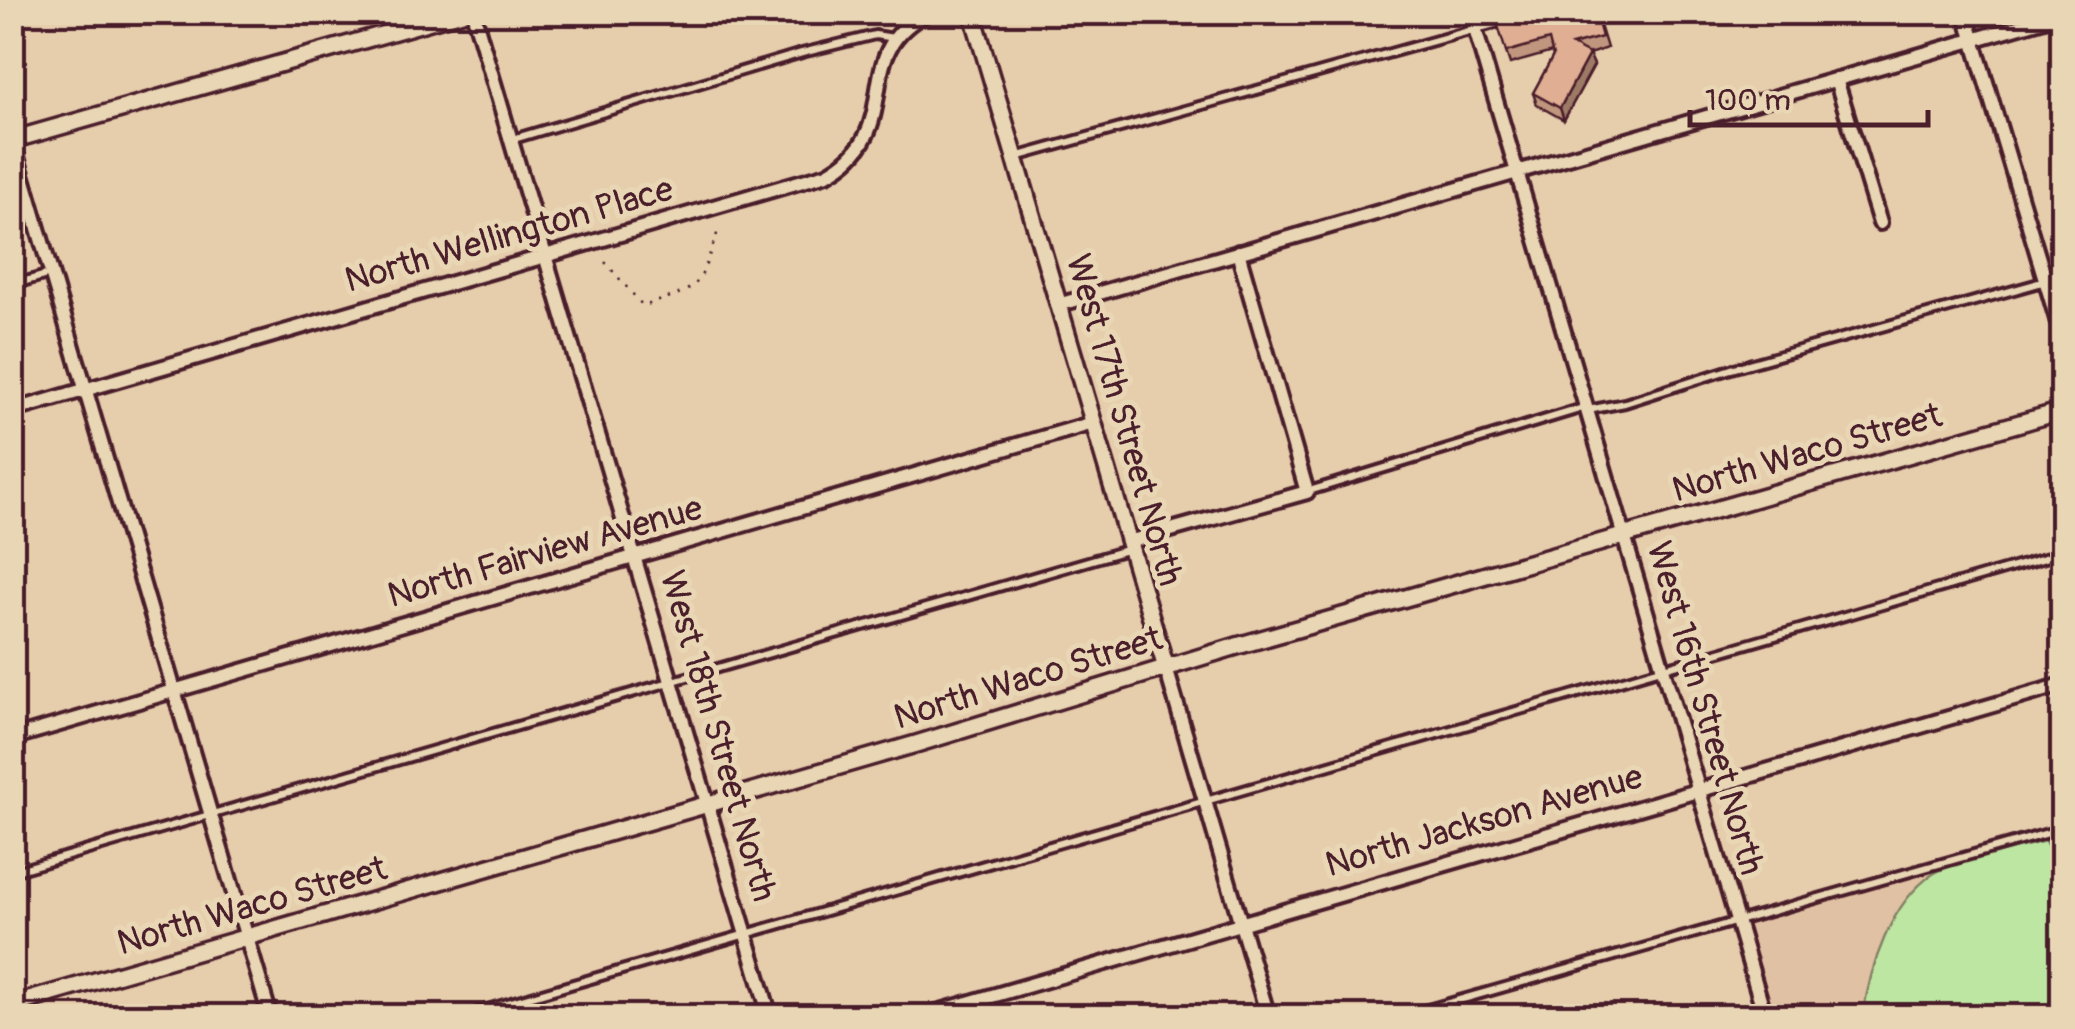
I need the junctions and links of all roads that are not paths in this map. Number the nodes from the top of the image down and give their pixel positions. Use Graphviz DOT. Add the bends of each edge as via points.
graph roads {
  1 [pos="462,12"];
  2 [pos="473,12"];
  3 [pos="929,12"];
  4 [pos="972,12"];
  5 [pos="1470,12"];
  6 [pos="1965,12"];
  7 [pos="2062,14"];
  8 [pos="1520,16"];
  9 [pos="1474,29"];
  10 [pos="894,38"];
  11 [pos="1973,40"];
  12 [pos="1836,79"];
  13 [pos="12,140"];
  14 [pos="510,140"];
  15 [pos="1015,158"];
  16 [pos="1516,172"];
  17 [pos="1880,222"];
  18 [pos="1238,252"];
  19 [pos="545,256"];
  20 [pos="52,273"];
  21 [pos="2046,281"];
  22 [pos="12,285"];
  23 [pos="1058,304"];
  24 [pos="2062,336"];
  25 [pos="87,390"];
  26 [pos="1586,409"];
  27 [pos="12,411"];
  28 [pos="2062,411"];
  29 [pos="1093,423"];
  30 [pos="1307,492"];
  31 [pos="1624,536"];
  32 [pos="1129,545"];
  33 [pos="2062,553"];
  34 [pos="634,558"];
  35 [pos="1166,668"];
  36 [pos="1663,669"];
  37 [pos="670,682"];
  38 [pos="2062,686"];
  39 [pos="175,690"];
  40 [pos="12,738"];
  41 [pos="1698,790"];
  42 [pos="1205,802"];
  43 [pos="707,804"];
  44 [pos="211,814"];
  45 [pos="2062,828"];
  46 [pos="12,872"];
  47 [pos="1736,921"];
  48 [pos="1240,924"];
  49 [pos="746,935"];
  50 [pos="247,939"];
  51 [pos="12,1005"];
  52 [pos="270,1016"];
  53 [pos="462,1016"];
  54 [pos="770,1016"];
  55 [pos="923,1016"];
  56 [pos="1268,1016"];
  57 [pos="1403,1016"];
  58 [pos="1764,1016"];
  1 -- 13 [label="street"];
  2 -- 14 [label="street, West 18th Street North"];
  3 -- 10 [label="street"];
  4 -- 15 [label="street, West 17th Street North"];
  5 -- 9 [label="street, West 16th Street North"];
  6 -- 11 [label="street"];
  7 -- 11 [label="street"];
  8 -- 9 [label="lane"];
  9 -- 15 [label="lane"];
  9 -- 16 [label="street, West 16th Street North"];
  10 -- 14 [label="lane" via="874,35 802,54"];
  10 -- 19 [label="street, North Wellington Place" via="877,78 872,128 848,162 827,174"];
  11 -- 12 [label="street"];
  11 -- 21 [label="street"];
  12 -- 16 [label="street"];
  12 -- 17 [label="street"];
  13 -- 20 [label="street"];
  14 -- 19 [label="street, West 18th Street North"];
  15 -- 23 [label="street, West 17th Street North"];
  16 -- 18 [label="street"];
  16 -- 26 [label="street, West 16th Street North"];
  18 -- 23 [label="street"];
  18 -- 30 [label="street"];
  19 -- 25 [label="street, North Wellington Place"];
  19 -- 34 [label="street, West 18th Street North"];
  20 -- 22 [label="lane"];
  20 -- 25 [label="street"];
  21 -- 24 [label="street"];
  21 -- 26 [label="lane"];
  23 -- 29 [label="street, West 17th Street North"];
  25 -- 27 [label="street, North Wellington Place"];
  25 -- 39 [label="street"];
  26 -- 30 [label="lane"];
  26 -- 31 [label="street, West 16th Street North"];
  28 -- 31 [label="street, North Waco Street"];
  29 -- 32 [label="street, West 17th Street North"];
  29 -- 34 [label="street, North Fairview Avenue"];
  30 -- 32 [label="street"];
  31 -- 35 [label="street, North Waco Street"];
  31 -- 36 [label="street, West 16th Street North"];
  32 -- 35 [label="street, West 17th Street North"];
  32 -- 37 [label="lane"];
  33 -- 36 [label="lane"];
  34 -- 37 [label="street, West 18th Street North"];
  34 -- 39 [label="street, North Fairview Avenue"];
  35 -- 42 [label="street, West 17th Street North"];
  35 -- 43 [label="street, North Waco Street"];
  36 -- 41 [label="street, West 16th Street North"];
  36 -- 42 [label="lane"];
  37 -- 43 [label="street, West 18th Street North"];
  37 -- 44 [label="lane"];
  38 -- 41 [label="street, North Jackson Avenue"];
  39 -- 40 [label="street, North Fairview Avenue"];
  39 -- 44 [label="street"];
  41 -- 47 [label="street, West 16th Street North"];
  41 -- 48 [label="street, North Jackson Avenue"];
  42 -- 48 [label="street, West 17th Street North"];
  42 -- 49 [label="lane"];
  43 -- 49 [label="street, West 18th Street North"];
  43 -- 50 [label="street, North Waco Street"];
  44 -- 46 [label="lane"];
  44 -- 50 [label="street"];
  45 -- 47 [label="lane"];
  47 -- 57 [label="lane"];
  47 -- 58 [label="street, West 16th Street North"];
  48 -- 55 [label="street, North Jackson Avenue"];
  48 -- 56 [label="street, West 17th Street North"];
  49 -- 53 [label="lane"];
  49 -- 54 [label="street, West 18th Street North"];
  50 -- 51 [label="street, North Waco Street"];
  50 -- 52 [label="street"];
}
